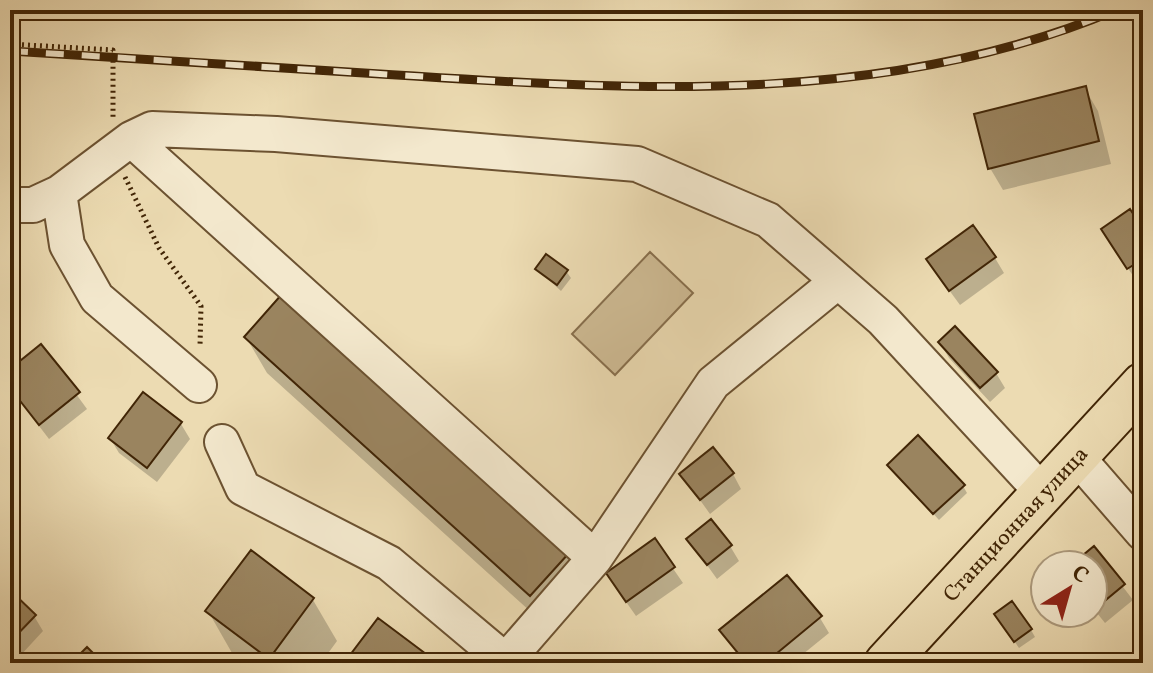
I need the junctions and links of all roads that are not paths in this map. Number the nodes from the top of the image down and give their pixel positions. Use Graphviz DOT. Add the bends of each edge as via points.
graph roads {
  1 [pos="122,146"];
  2 [pos="59,193"];
  3 [pos="10,205"];
  4 [pos="838,281"];
  5 [pos="1143,384"];
  6 [pos="199,385"];
  7 [pos="222,442"];
  8 [pos="1076,456"];
  9 [pos="1043,493"];
  10 [pos="1143,533"];
  11 [pos="595,558"];
  12 [pos="506,662"];
  13 [pos="886,663"];
  1 -- 2 [label="lane"];
  1 -- 4 [label="lane" via="152,129 637,164 768,220"];
  1 -- 11 [label="lane"];
  2 -- 3 [label="lane" via="33,205"];
  2 -- 6 [label="lane" via="67,245 97,298"];
  4 -- 9 [label="lane" via="883,320"];
  4 -- 11 [label="lane" via="713,383"];
  5 -- 8 [label="main road, Станционная улица"];
  7 -- 12 [label="lane" via="243,488 389,563"];
  8 -- 9 [label="main road, Станционная улица"];
  8 -- 10 [label="lane"];
  9 -- 13 [label="main road, Станционная улица"];
  11 -- 12 [label="lane"];
}
